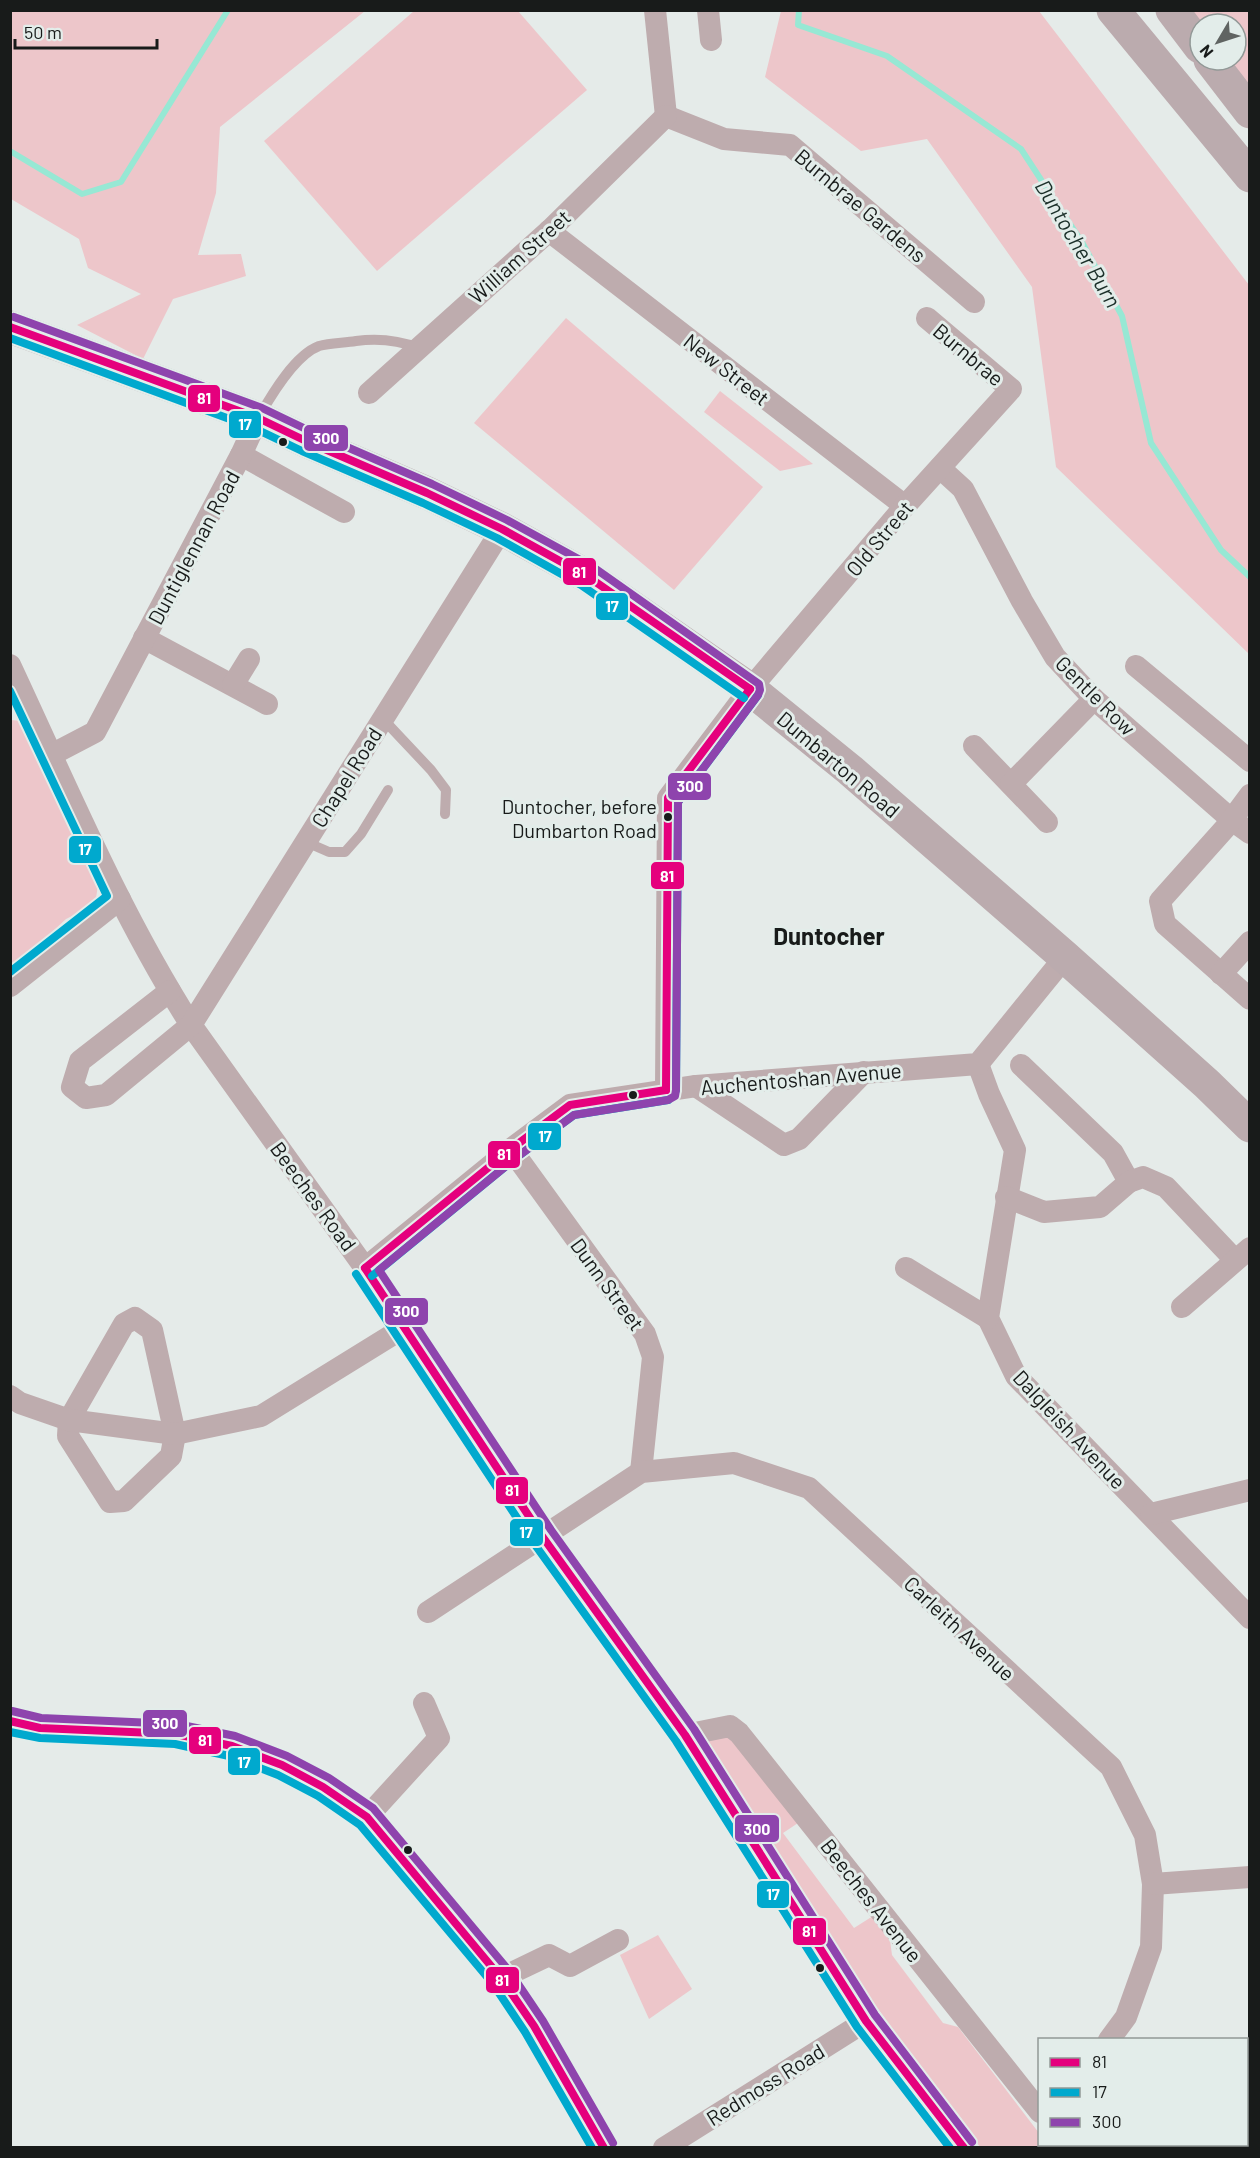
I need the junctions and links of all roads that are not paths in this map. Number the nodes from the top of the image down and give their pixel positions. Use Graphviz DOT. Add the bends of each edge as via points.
graph roads {
  1 [pos="655,10"];
  2 [pos="708,10"];
  3 [pos="1113,10"];
  4 [pos="1172,10"];
  5 [pos="1188,31"];
  6 [pos="711,40"];
  7 [pos="1219,72"];
  8 [pos="1250,112"];
  9 [pos="666,116"];
  10 [pos="1250,176"];
  11 [pos="549,231"];
  12 [pos="975,302"];
  13 [pos="927,318"];
  14 [pos="12,330"];
  15 [pos="419,348"];
  16 [pos="1011,389"];
  17 [pos="369,393"];
  18 [pos="258,418"];
  19 [pos="241,455"];
  20 [pos="940,468"];
  21 [pos="905,506"];
  22 [pos="344,512"];
  23 [pos="502,529"];
  24 [pos="144,638"];
  25 [pos="249,658"];
  26 [pos="10,665"];
  27 [pos="1136,666"];
  28 [pos="233,686"];
  29 [pos="750,690"];
  30 [pos="1094,699"];
  31 [pos="267,704"];
  32 [pos="383,719"];
  33 [pos="974,746"];
  34 [pos="51,755"];
  35 [pos="1250,761"];
  36 [pos="1011,784"];
  37 [pos="388,790"];
  38 [pos="1250,795"];
  39 [pos="445,814"];
  40 [pos="1047,822"];
  41 [pos="1241,826"];
  42 [pos="306,842"];
  43 [pos="120,899"];
  44 [pos="1250,942"];
  45 [pos="1065,957"];
  46 [pos="1221,974"];
  47 [pos="10,986"];
  48 [pos="170,991"];
  49 [pos="1250,999"];
  50 [pos="191,1025"];
  51 [pos="978,1064"];
  52 [pos="1021,1065"];
  53 [pos="864,1072"];
  54 [pos="696,1086"];
  55 [pos="666,1090"];
  56 [pos="1250,1126"];
  57 [pos="511,1149"];
  58 [pos="1130,1182"];
  59 [pos="1006,1197"];
  60 [pos="1243,1254"];
  61 [pos="365,1268"];
  62 [pos="906,1268"];
  63 [pos="1182,1307"];
  64 [pos="987,1318"];
  65 [pos="405,1327"];
  66 [pos="10,1396"];
  67 [pos="69,1420"];
  68 [pos="175,1434"];
  69 [pos="641,1472"];
  70 [pos="1250,1490"];
  71 [pos="1151,1514"];
  72 [pos="542,1536"];
  73 [pos="428,1612"];
  74 [pos="1250,1618"];
  75 [pos="424,1703"];
  76 [pos="10,1721"];
  77 [pos="685,1735"];
  78 [pos="367,1817"];
  79 [pos="1250,1877"];
  80 [pos="1153,1884"];
  81 [pos="618,1940"];
  82 [pos="501,1977"];
  83 [pos="866,2021"];
  84 [pos="1110,2038"];
  85 [pos="1038,2109"];
  86 [pos="604,2148"];
  87 [pos="664,2148"];
  88 [pos="964,2148"];
  1 -- 9 [label="street"];
  2 -- 6 [label="street"];
  3 -- 10 [label="main road"];
  4 -- 5 [label="main road"];
  7 -- 8 [label="main road"];
  9 -- 11 [label="street, William Street"];
  9 -- 12 [label="street, Burnbrae Gardens" via="724,139 790,145"];
  11 -- 15 [label="street, William Street"];
  11 -- 21 [label="street, New Street"];
  13 -- 16 [label="street, Burnbrae"];
  14 -- 18 [label="main road, Dumbarton Road"];
  15 -- 17 [label="street, William Street"];
  15 -- 18 [label="lane" via="376,339 318,347 296,363"];
  16 -- 20 [label="street, Old Street"];
  18 -- 19 [label="street, Duntiglennan Road"];
  18 -- 23 [label="main road, Dumbarton Road"];
  19 -- 22 [label="street, Duntiglennan Road"];
  19 -- 24 [label="street, Duntiglennan Road"];
  20 -- 21 [label="street, Old Street"];
  20 -- 30 [label="street, Gentle Row" via="963,489 1056,657"];
  21 -- 29 [label="street, Old Street"];
  23 -- 29 [label="main road, Dumbarton Road" via="587,576"];
  23 -- 32 [label="street, Chapel Road"];
  24 -- 28 [label="street, Duntiglennan Road"];
  24 -- 34 [label="street, Duntiglennan Road" via="95,732"];
  25 -- 28 [label="street"];
  26 -- 34 [label="street, Beeches Road"];
  27 -- 35 [label="street"];
  28 -- 31 [label="street, Duntiglennan Road"];
  29 -- 45 [label="main road, Dumbarton Road"];
  29 -- 55 [label="street, Old Street" via="668,798"];
  30 -- 36 [label="street"];
  30 -- 41 [label="street, Gentle Row"];
  32 -- 39 [label="lane" via="446,790"];
  32 -- 42 [label="street, Chapel Road"];
  33 -- 36 [label="street"];
  34 -- 43 [label="street, Beeches Road"];
  36 -- 40 [label="street"];
  37 -- 42 [label="lane" via="345,852 328,852"];
  38 -- 41 [label="street"];
  41 -- 46 [label="street" via="1160,902 1165,924"];
  42 -- 50 [label="street, Chapel Road"];
  43 -- 47 [label="street"];
  43 -- 48 [label="street, Beeches Road"];
  44 -- 46 [label="street"];
  45 -- 51 [label="street"];
  45 -- 56 [label="main road, Dumbarton Road"];
  46 -- 49 [label="street"];
  48 -- 50 [label="street, Beeches Road"];
  48 -- 50 [label="street, Chapel Road" via="80,1061 72,1087 86,1098 106,1095"];
  50 -- 61 [label="street, Beeches Road"];
  51 -- 53 [label="street, Auchentoshan Avenue"];
  51 -- 59 [label="street" via="1015,1150"];
  52 -- 58 [label="street" via="1113,1153"];
  53 -- 54 [label="street, Auchentoshan Avenue"];
  53 -- 54 [label="street" via="799,1139 784,1145"];
  54 -- 55 [label="street, Auchentoshan Avenue"];
  55 -- 57 [label="street, Auchentoshan Avenue" via="570,1105"];
  57 -- 61 [label="street, Auchentoshan Avenue"];
  57 -- 69 [label="street, Dunn Street" via="645,1334 653,1357"];
  58 -- 59 [label="street" via="1100,1208 1044,1212"];
  58 -- 60 [label="street" via="1143,1177 1166,1187"];
  59 -- 64 [label="street"];
  60 -- 63 [label="street"];
  61 -- 65 [label="street, Beeches Road"];
  62 -- 64 [label="street"];
  64 -- 71 [label="street, Dalgleish Avenue" via="1016,1376"];
  65 -- 68 [label="street" via="261,1416"];
  65 -- 72 [label="street, Beeches Road"];
  66 -- 67 [label="street"];
  67 -- 68 [label="street"];
  67 -- 68 [label="street" via="68,1436 110,1502 124,1501 171,1456"];
  67 -- 68 [label="street" via="124,1324 135,1318 152,1330"];
  69 -- 72 [label="street, Carleith Avenue"];
  69 -- 80 [label="street, Carleith Avenue" via="734,1463 809,1488 1111,1767 1145,1836"];
  70 -- 71 [label="street"];
  71 -- 74 [label="street, Dalgleish Avenue"];
  72 -- 73 [label="street, Carleith Avenue"];
  72 -- 77 [label="street, Beeches Road"];
  75 -- 78 [label="street" via="439,1738"];
  76 -- 78 [label="street" via="40,1728 176,1734 232,1746 323,1786"];
  77 -- 83 [label="street, Beeches Road"];
  77 -- 85 [label="street, Beeches Avenue" via="730,1726 739,1733"];
  78 -- 82 [label="street"];
  79 -- 80 [label="street"];
  80 -- 84 [label="street, Carleith Avenue" via="1151,1947 1126,2017"];
  81 -- 82 [label="street" via="570,1966 549,1955"];
  82 -- 86 [label="street"];
  83 -- 87 [label="street, Redmoss Road"];
  83 -- 88 [label="street, Beeches Road"];
}
